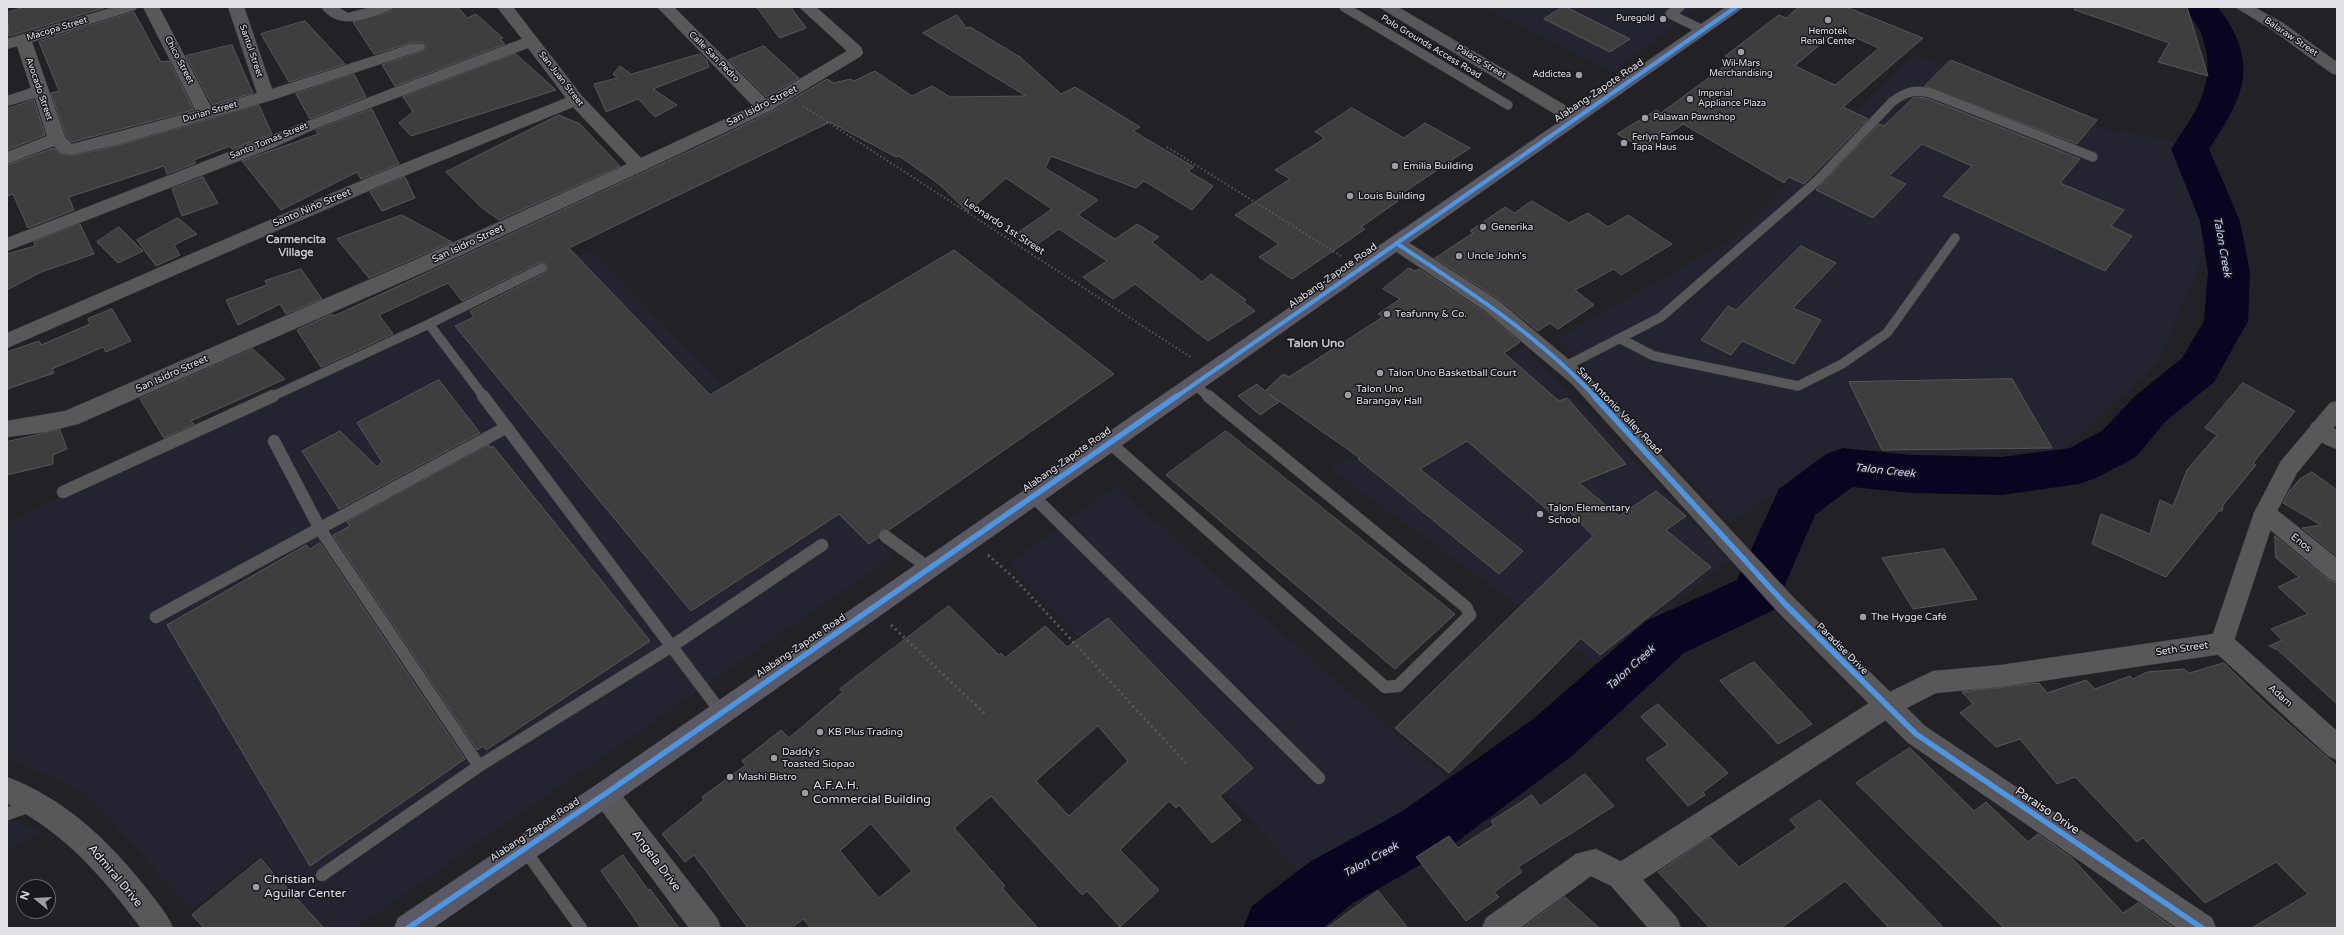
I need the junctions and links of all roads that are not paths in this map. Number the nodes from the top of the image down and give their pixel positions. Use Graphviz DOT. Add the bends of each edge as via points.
graph roads {
  1 [pos="130,7"];
  2 [pos="151,7"];
  3 [pos="329,7"];
  4 [pos="386,7"];
  5 [pos="505,7"];
  6 [pos="665,7"];
  7 [pos="807,7"];
  8 [pos="1344,7"];
  9 [pos="1388,7"];
  10 [pos="1680,7"];
  11 [pos="1736,7"];
  12 [pos="2243,7"];
  13 [pos="238,8"];
  14 [pos="1703,30"];
  15 [pos="23,40"];
  16 [pos="532,41"];
  17 [pos="7,44"];
  18 [pos="417,47"];
  19 [pos="2337,70"];
  20 [pos="39,90"];
  21 [pos="266,96"];
  22 [pos="576,100"];
  23 [pos="7,101"];
  24 [pos="1508,105"];
  25 [pos="764,107"];
  26 [pos="206,113"];
  27 [pos="1574,118"];
  28 [pos="57,138"];
  29 [pos="7,158"];
  30 [pos="2093,158"];
  31 [pos="639,166"];
  32 [pos="1955,238"];
  33 [pos="1396,243"];
  34 [pos="7,245"];
  35 [pos="542,268"];
  36 [pos="429,324"];
  37 [pos="1621,339"];
  38 [pos="7,341"];
  39 [pos="1564,367"];
  40 [pos="1203,378"];
  41 [pos="2337,409"];
  42 [pos="507,428"];
  43 [pos="7,429"];
  44 [pos="2329,435"];
  45 [pos="274,441"];
  46 [pos="1109,442"];
  47 [pos="64,492"];
  48 [pos="1032,495"];
  49 [pos="2265,513"];
  50 [pos="320,529"];
  51 [pos="885,536"];
  52 [pos="822,545"];
  53 [pos="929,568"];
  54 [pos="2337,572"];
  55 [pos="1786,605"];
  56 [pos="156,617"];
  57 [pos="2222,643"];
  58 [pos="672,646"];
  59 [pos="1886,706"];
  60 [pos="721,712"];
  61 [pos="2337,748"];
  62 [pos="479,766"];
  63 [pos="1320,778"];
  64 [pos="7,789"];
  65 [pos="605,794"];
  66 [pos="35,804"];
  67 [pos="7,814"];
  68 [pos="524,849"];
  69 [pos="322,875"];
  70 [pos="1622,877"];
  71 [pos="159,928"];
  72 [pos="408,928"];
  73 [pos="581,928"];
  74 [pos="707,928"];
  75 [pos="1496,928"];
  76 [pos="1667,928"];
  77 [pos="2202,928"];
  1 -- 15 [label="street, Macopa Street"];
  2 -- 26 [label="street, Chico Street"];
  3 -- 4 [label="street" via="334,15 345,18"];
  5 -- 16 [label="street, San Juan Street"];
  6 -- 25 [label="street, Calle San Pedro"];
  7 -- 25 [label="street, San Isidro Street" via="855,50 855,53"];
  8 -- 24 [label="lane, Polo Grounds Access Road"];
  9 -- 27 [label="street, Palace Street"];
  10 -- 14 [label="lane" via="1670,14"];
  11 -- 14 [label="highway, Alabang-Zapote Road"];
  12 -- 19 [label="street, Balaraw Street" via="2277,26"];
  13 -- 21 [label="street, Santol Street"];
  14 -- 27 [label="highway, Alabang-Zapote Road"];
  15 -- 17 [label="street, Macopa Street"];
  15 -- 20 [label="street, Avocado Street"];
  16 -- 22 [label="street, San Juan Street"];
  16 -- 34 [label="street, Santo Tomas Street" via="311,124"];
  18 -- 21 [label="street, Durian Street"];
  20 -- 23 [label="street"];
  20 -- 28 [label="street, Avocado Street"];
  21 -- 26 [label="street, Durian Street"];
  22 -- 31 [label="street, San Juan Street"];
  22 -- 38 [label="street, Santo Niño Street" via="369,184"];
  25 -- 31 [label="street, San Isidro Street"];
  26 -- 28 [label="street, Durian Street" via="77,150 66,149"];
  27 -- 33 [label="highway, Alabang-Zapote Road"];
  28 -- 29 [label="street"];
  30 -- 37 [label="lane" via="1931,93 1914,90 1904,92 1817,181 1661,317"];
  31 -- 43 [label="street, San Isidro Street" via="424,264 70,418"];
  32 -- 37 [label="lane" via="1887,333 1842,364 1798,386 1654,356"];
  33 -- 39 [label="street, San Antonio Valley Road" via="1492,306"];
  33 -- 40 [label="highway, Alabang-Zapote Road"];
  35 -- 36 [label="lane"];
  36 -- 42 [label="lane"];
  36 -- 47 [label="lane"];
  37 -- 39 [label="lane"];
  39 -- 55 [label="street, San Antonio Valley Road" via="1579,379"];
  40 -- 46 [label="highway, Alabang-Zapote Road"];
  40 -- 46 [label="lane" via="1466,607 1470,615 1398,686 1385,687"];
  41 -- 44 [label="street, Seth Street"];
  42 -- 50 [label="lane"];
  42 -- 58 [label="lane"];
  44 -- 49 [label="street, Seth Street" via="2289,467"];
  45 -- 50 [label="lane"];
  46 -- 48 [label="highway, Alabang-Zapote Road"];
  48 -- 53 [label="highway, Alabang-Zapote Road"];
  48 -- 63 [label="lane"];
  49 -- 54 [label="street, Enos"];
  49 -- 57 [label="street, Seth Street"];
  50 -- 56 [label="lane"];
  50 -- 62 [label="lane"];
  51 -- 53 [label="lane"];
  52 -- 58 [label="lane"];
  53 -- 60 [label="highway, Alabang-Zapote Road"];
  55 -- 59 [label="street, Paradise Drive"];
  57 -- 59 [label="street, Seth Street" via="2001,676 1933,682"];
  57 -- 61 [label="street, Adam"];
  58 -- 60 [label="lane"];
  58 -- 62 [label="lane"];
  59 -- 70 [label="street, Seth Street"];
  59 -- 77 [label="street, Paraiso Drive" via="1916,734"];
  60 -- 65 [label="highway, Alabang-Zapote Road"];
  62 -- 69 [label="lane"];
  64 -- 66 [label="street, Admiral Drive"];
  65 -- 68 [label="highway, Alabang-Zapote Road"];
  65 -- 74 [label="street, Angela Drive"];
  66 -- 67 [label="lane"];
  66 -- 71 [label="street, Admiral Drive" via="76,832 101,856"];
  68 -- 72 [label="highway, Alabang-Zapote Road"];
  68 -- 73 [label="lane"];
  70 -- 75 [label="street" via="1596,862 1586,863"];
  70 -- 76 [label="street"];
}
